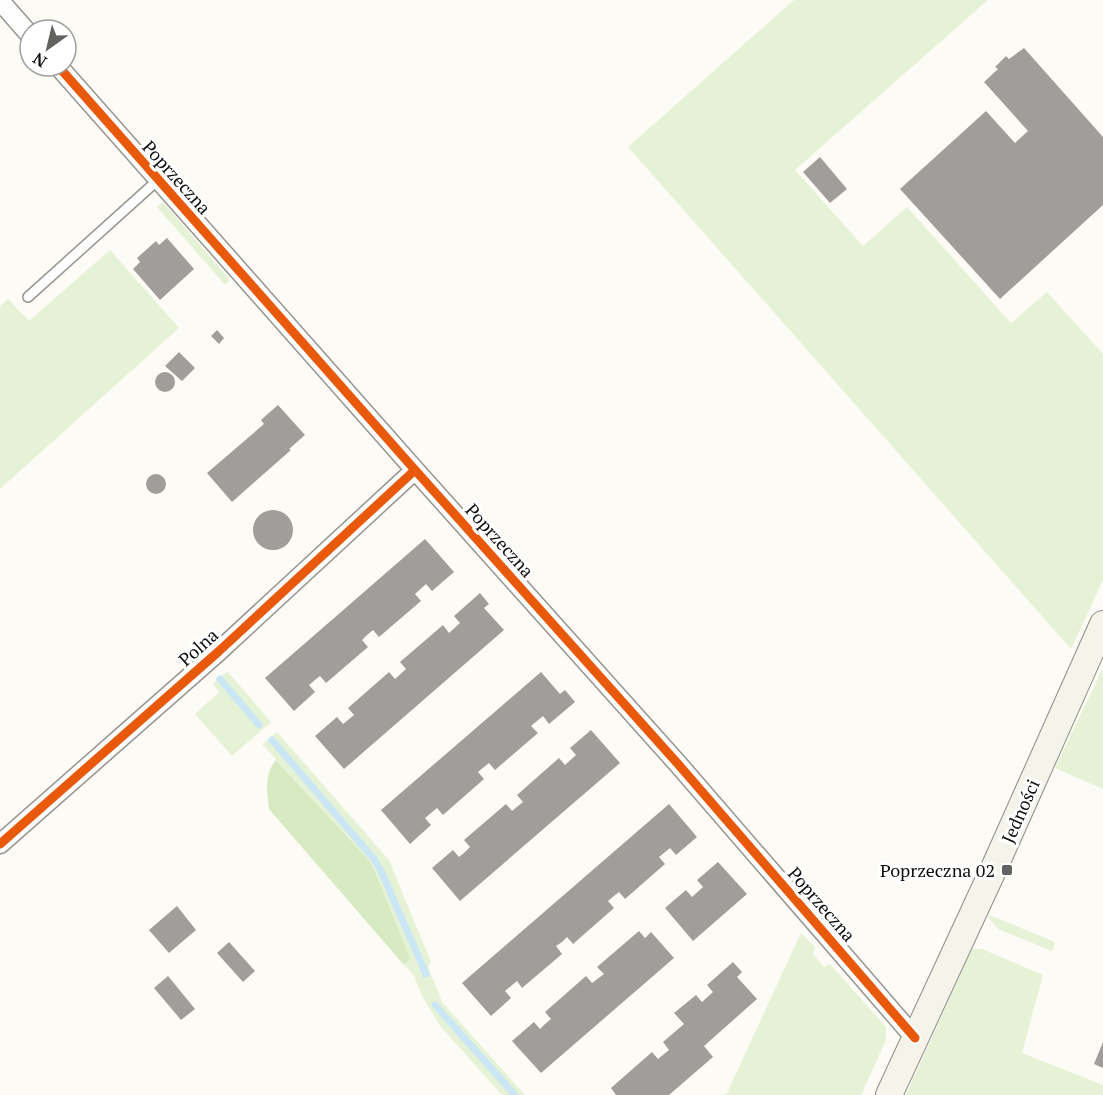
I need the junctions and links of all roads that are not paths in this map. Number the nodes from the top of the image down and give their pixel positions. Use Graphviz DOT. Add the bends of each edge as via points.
graph roads {
  1 [pos="0,1"];
  2 [pos="18,21"];
  3 [pos="69,78"];
  4 [pos="158,180"];
  5 [pos="28,297"];
  6 [pos="414,470"];
  7 [pos="1103,624"];
  8 [pos="0,844"];
  9 [pos="915,1038"];
  10 [pos="889,1095"];
  1 -- 2 [label="street"];
  3 -- 4 [label="street, Poprzeczna"];
  4 -- 5 [label="lane"];
  4 -- 6 [label="street, Poprzeczna"];
  6 -- 8 [label="street, Polna" via="218,652"];
  6 -- 9 [label="street, Poprzeczna" via="678,764"];
  7 -- 9 [label="street, Jedności"];
  9 -- 10 [label="street, Jedności"];
}
